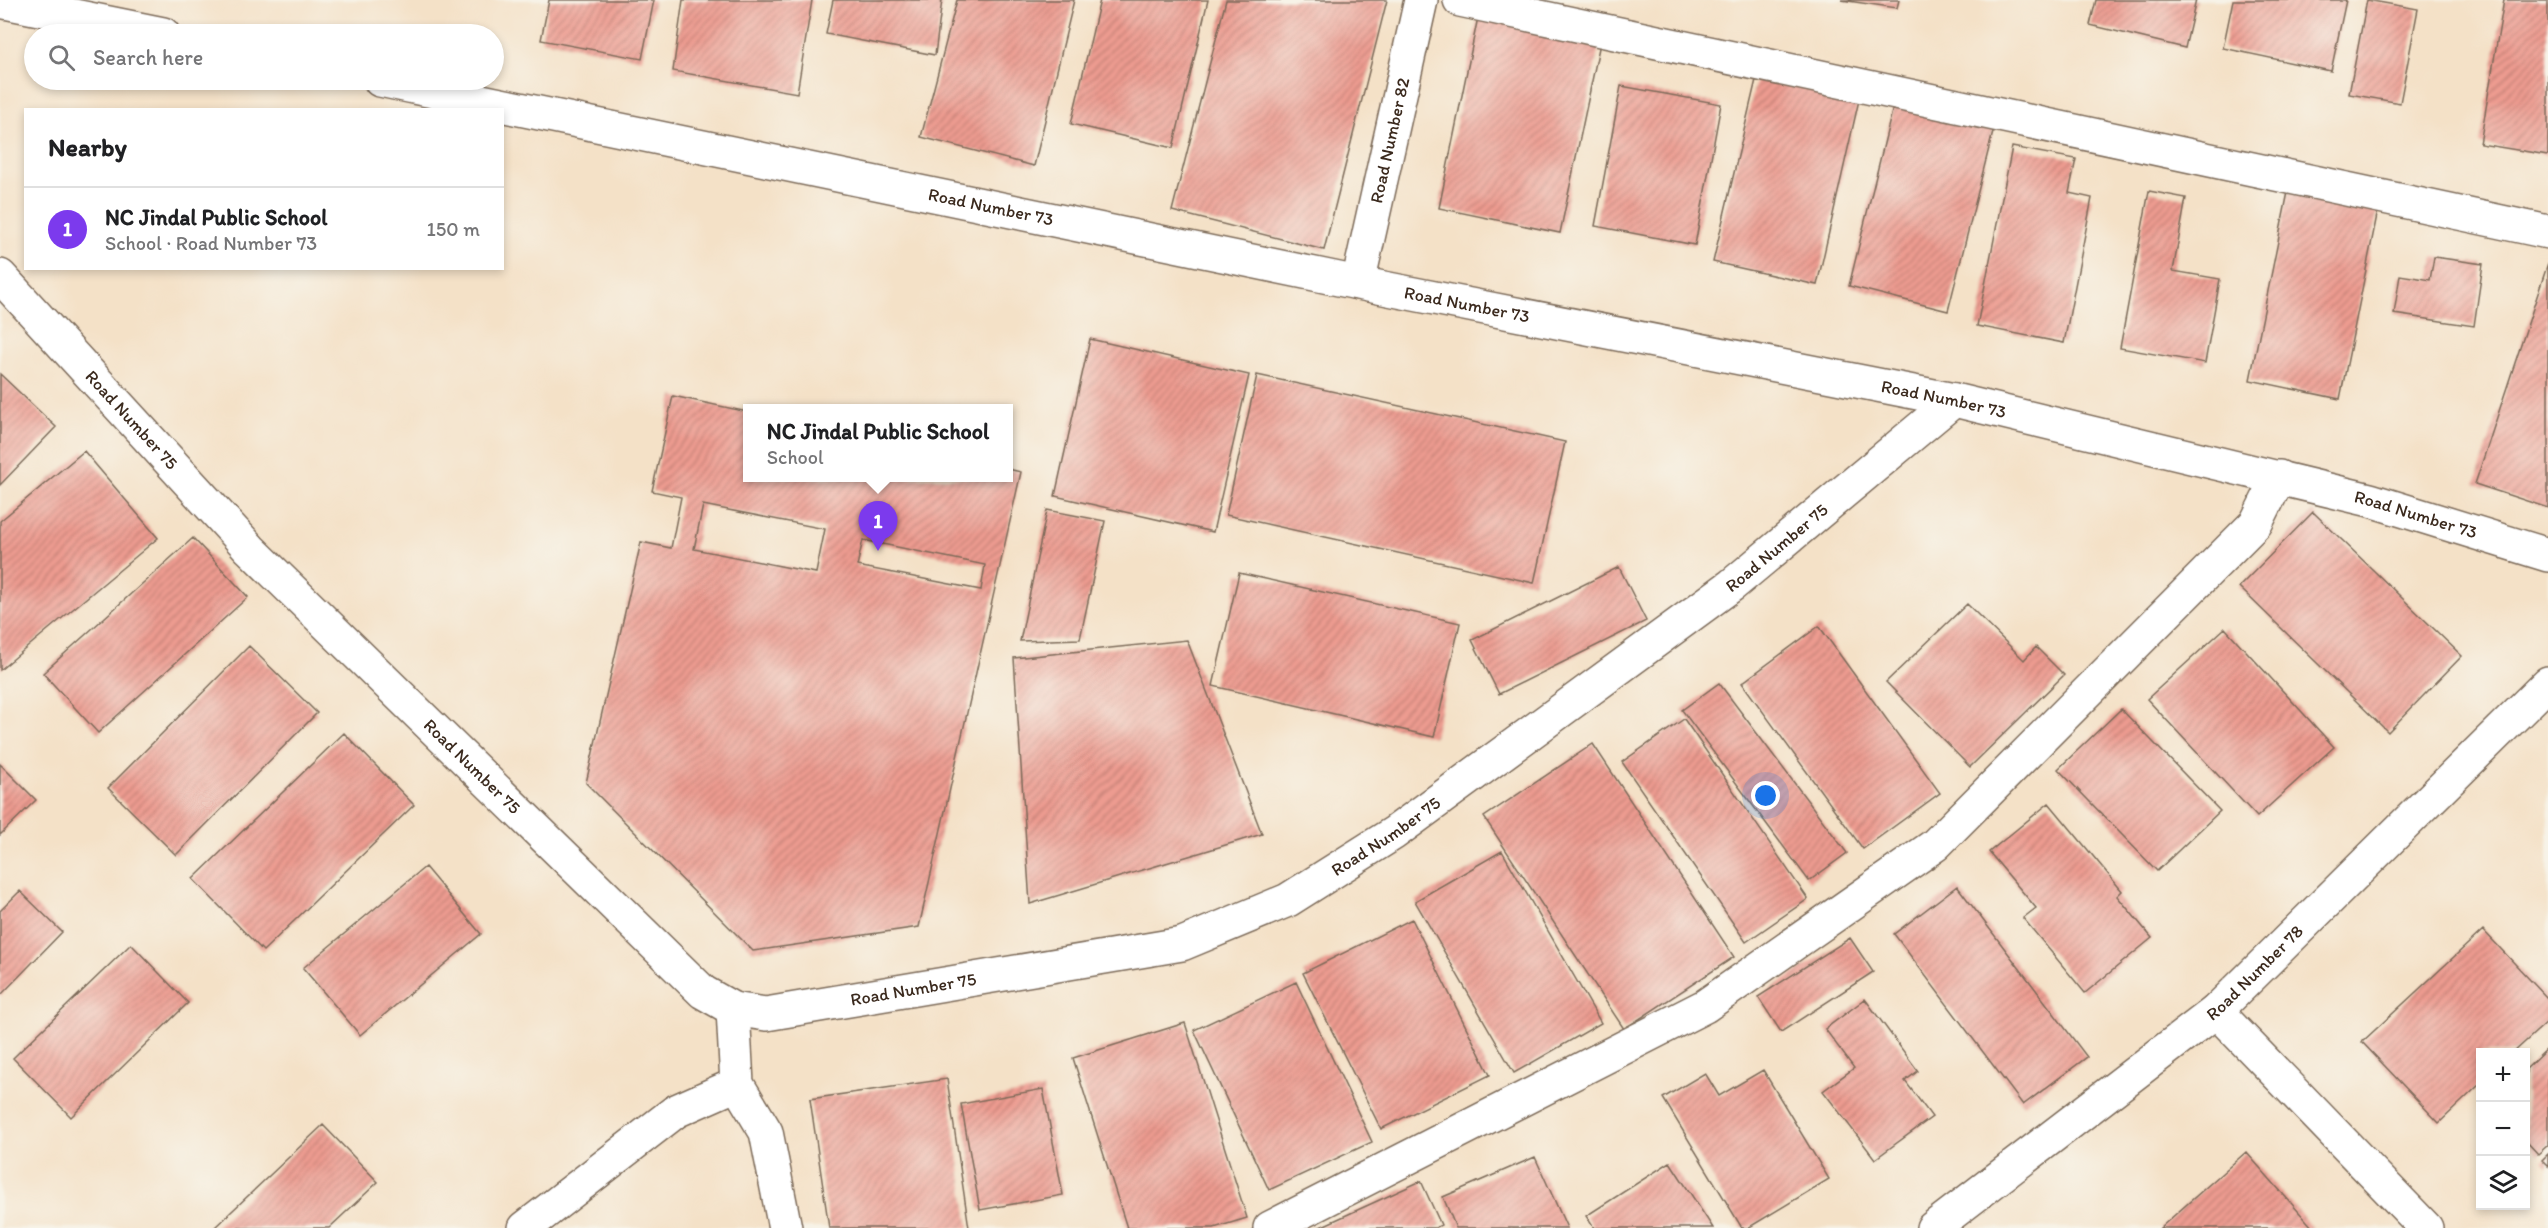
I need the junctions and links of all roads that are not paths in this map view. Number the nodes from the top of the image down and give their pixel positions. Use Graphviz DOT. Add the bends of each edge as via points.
graph roads {
  1 [pos="1421,0"];
  2 [pos="1460,0"];
  3 [pos="0,1"];
  4 [pos="114,24"];
  5 [pos="428,90"];
  6 [pos="2548,232"];
  7 [pos="0,276"];
  8 [pos="1358,283"];
  9 [pos="1954,400"];
  10 [pos="2279,477"];
  11 [pos="2548,555"];
  12 [pos="2548,683"];
  13 [pos="733,1009"];
  14 [pos="2216,1011"];
  15 [pos="737,1083"];
  16 [pos="525,1228"];
  17 [pos="785,1228"];
  18 [pos="1270,1228"];
  19 [pos="1933,1228"];
  20 [pos="2426,1228"];
  1 -- 8 [label="street, Road Number 82"];
  2 -- 6 [label="street"];
  3 -- 4 [label="street"];
  5 -- 8 [label="street, Road Number 73"];
  7 -- 13 [label="street, Road Number 75" via="250,549 703,992"];
  8 -- 9 [label="street, Road Number 73"];
  9 -- 10 [label="street, Road Number 73"];
  9 -- 13 [label="street, Road Number 75" via="1732,585 1394,833 1288,900 1182,945 766,1014"];
  10 -- 11 [label="street, Road Number 73" via="2370,500"];
  10 -- 18 [label="street" via="2256,523 1935,845 1705,1005"];
  12 -- 14 [label="street, Road Number 78"];
  13 -- 15 [label="street"];
  14 -- 19 [label="street, Road Number 78"];
  14 -- 20 [label="street"];
  15 -- 16 [label="street" via="676,1111"];
  15 -- 17 [label="street" via="766,1132"];
}
